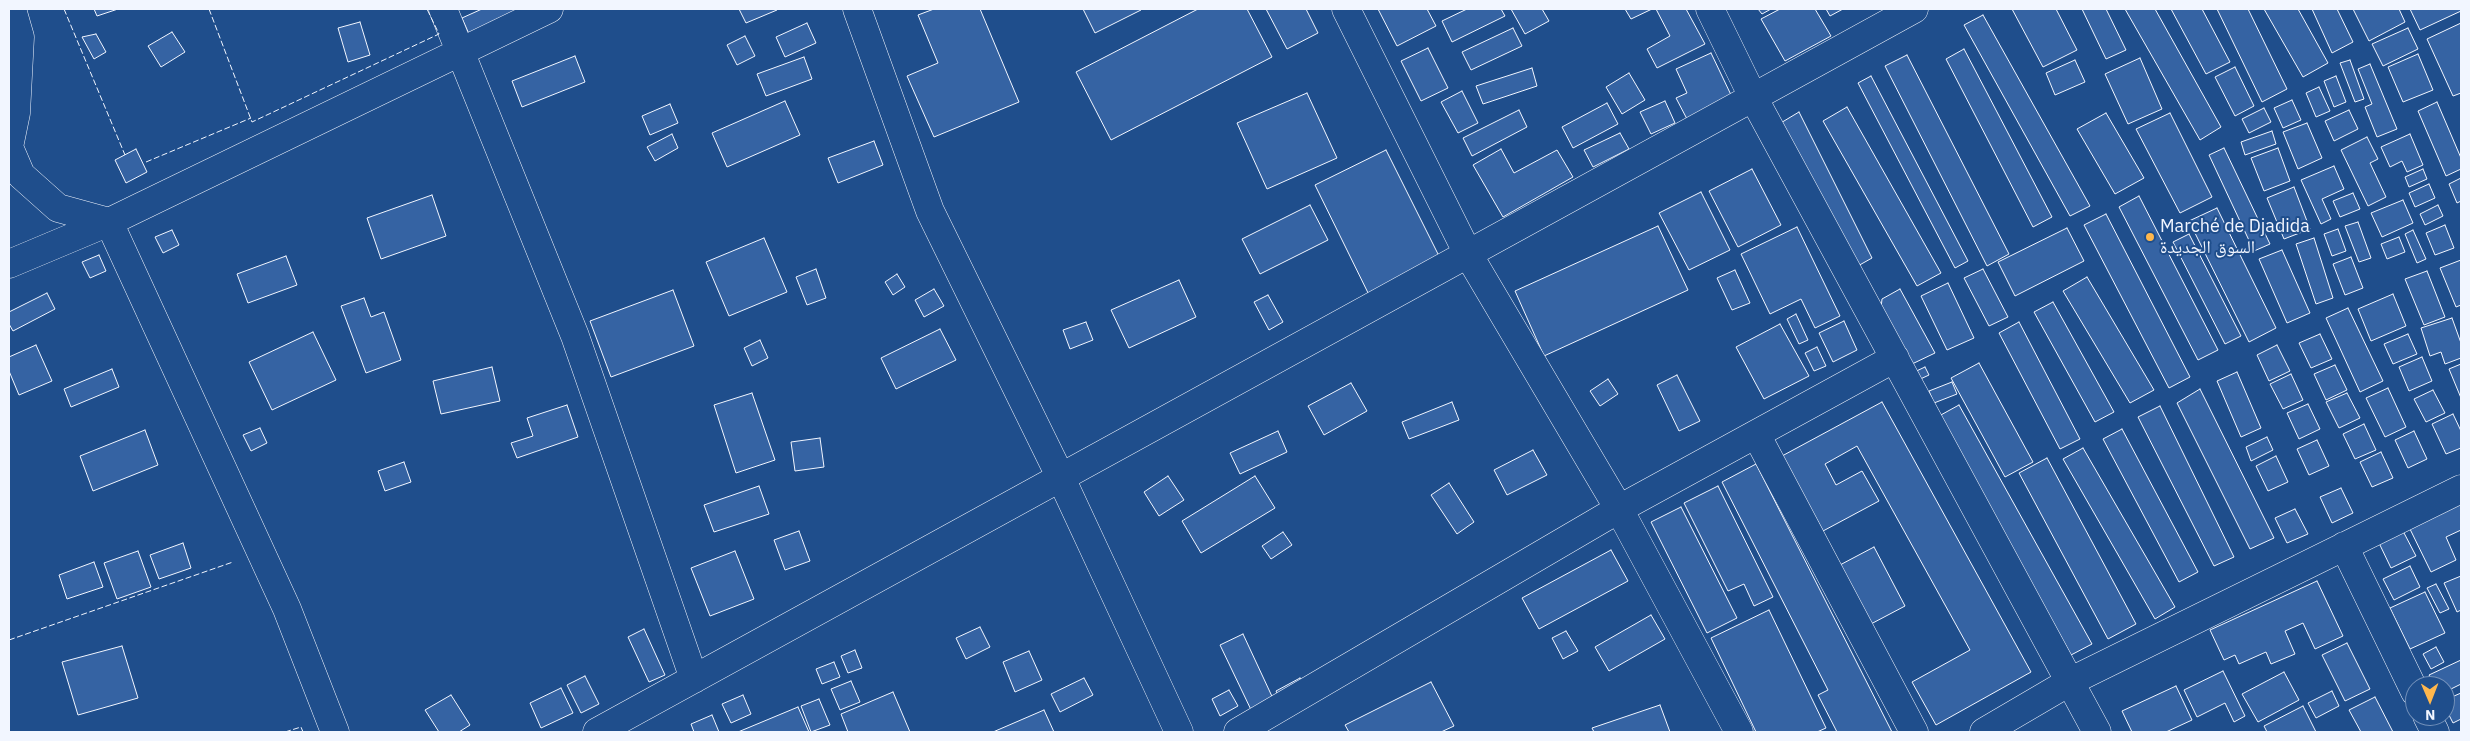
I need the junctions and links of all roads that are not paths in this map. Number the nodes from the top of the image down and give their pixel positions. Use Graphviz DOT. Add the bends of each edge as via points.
graph roads {
  1 [pos="12,9"];
  2 [pos="443,9"];
  3 [pos="549,9"];
  4 [pos="857,9"];
  5 [pos="1346,9"];
  6 [pos="1710,9"];
  7 [pos="1914,9"];
  8 [pos="462,51"];
  9 [pos="1753,97"];
  10 [pos="108,222"];
  11 [pos="1468,254"];
  12 [pos="9,264"];
  13 [pos="1895,358"];
  14 [pos="1756,434"];
  15 [pos="1061,478"];
  16 [pos="2461,489"];
  17 [pos="1619,509"];
  18 [pos="2344,546"];
  19 [pos="2407,676"];
  20 [pos="694,679"];
  21 [pos="2071,681"];
  22 [pos="335,732"];
  23 [pos="597,732"];
  24 [pos="1179,732"];
  25 [pos="1238,732"];
  26 [pos="1739,732"];
  27 [pos="1914,732"];
  28 [pos="1984,732"];
  29 [pos="2098,732"];
  1 -- 10 [label="street" via="20,37 16,113 9,146 21,175 58,208"];
  2 -- 8 [label="street"];
  3 -- 8 [label="street"];
  4 -- 15 [label="street" via="930,211"];
  5 -- 11 [label="street"];
  6 -- 9 [label="street"];
  7 -- 9 [label="street"];
  8 -- 10 [label="street"];
  8 -- 20 [label="street" via="575,336"];
  9 -- 11 [label="street"];
  9 -- 13 [label="street"];
  10 -- 12 [label="street"];
  10 -- 22 [label="street" via="287,609"];
  11 -- 15 [label="street"];
  11 -- 17 [label="street"];
  13 -- 14 [label="street"];
  13 -- 21 [label="street"];
  14 -- 17 [label="street"];
  14 -- 27 [label="street"];
  15 -- 20 [label="street"];
  15 -- 24 [label="street"];
  16 -- 18 [label="street"];
  17 -- 25 [label="street"];
  17 -- 26 [label="street"];
  18 -- 19 [label="street"];
  18 -- 21 [label="street"];
  20 -- 23 [label="street"];
  21 -- 28 [label="street"];
  21 -- 29 [label="street"];
}
